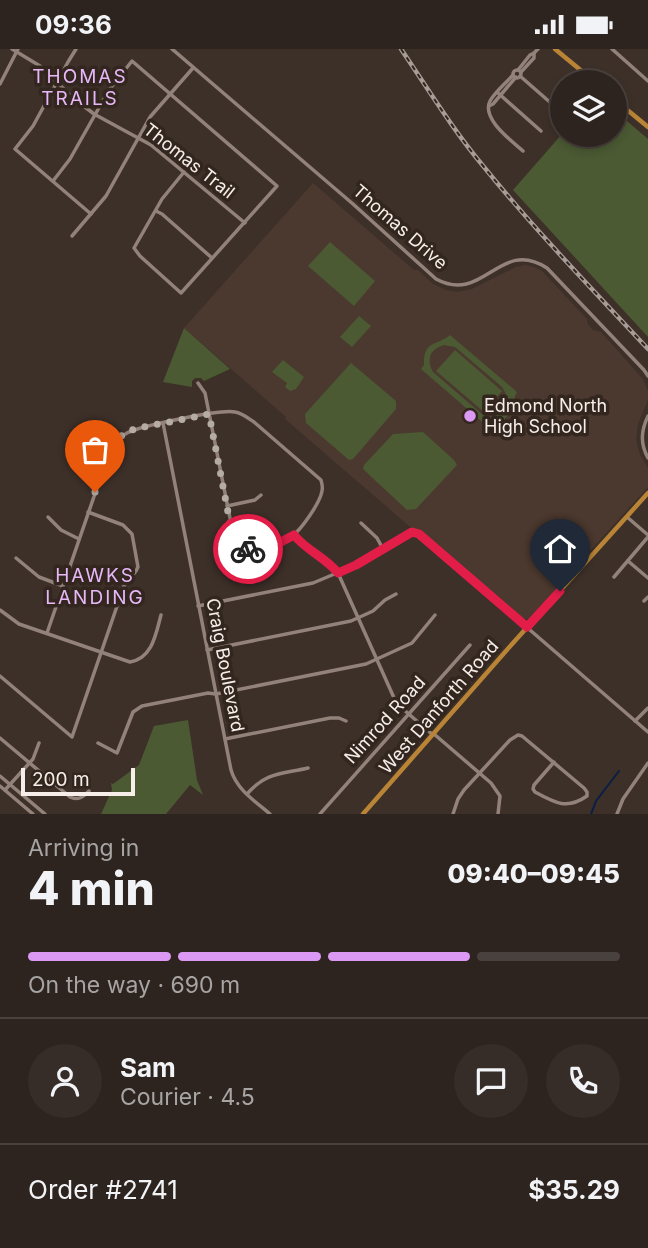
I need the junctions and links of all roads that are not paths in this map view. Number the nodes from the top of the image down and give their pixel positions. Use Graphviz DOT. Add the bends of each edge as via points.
graph roads {
  1 [pos="76,49"];
  2 [pos="172,49"];
  3 [pos="538,49"];
  4 [pos="555,49"];
  5 [pos="612,49"];
  6 [pos="16,50"];
  7 [pos="194,67"];
  8 [pos="580,70"];
  9 [pos="518,74"];
  10 [pos="648,81"];
  11 [pos="57,82"];
  12 [pos="0,84"];
  13 [pos="170,94"];
  14 [pos="499,94"];
  15 [pos="550,103"];
  16 [pos="627,110"];
  17 [pos="94,114"];
  18 [pos="648,127"];
  19 [pos="541,131"];
  20 [pos="138,137"];
  21 [pos="523,151"];
  22 [pos="184,172"];
  23 [pos="53,181"];
  24 [pos="156,211"];
  25 [pos="91,214"];
  26 [pos="245,223"];
  27 [pos="72,236"];
  28 [pos="212,258"];
  29 [pos="648,376"];
  30 [pos="198,383"];
  31 [pos="209,414"];
  32 [pos="648,416"];
  33 [pos="163,423"];
  34 [pos="648,457"];
  35 [pos="648,493"];
  36 [pos="261,495"];
  37 [pos="227,506"];
  38 [pos="88,512"];
  39 [pos="48,517"];
  40 [pos="627,517"];
  41 [pos="361,523"];
  42 [pos="294,535"];
  43 [pos="648,536"];
  44 [pos="79,539"];
  45 [pos="383,549"];
  46 [pos="16,558"];
  47 [pos="628,561"];
  48 [pos="338,573"];
  49 [pos="614,577"];
  50 [pos="648,578"];
  51 [pos="62,586"];
  52 [pos="396,594"];
  53 [pos="198,606"];
  54 [pos="0,610"];
  55 [pos="161,615"];
  56 [pos="435,615"];
  57 [pos="358,618"];
  58 [pos="527,627"];
  59 [pos="47,633"];
  60 [pos="470,645"];
  61 [pos="207,650"];
  62 [pos="101,652"];
  63 [pos="377,659"];
  64 [pos="0,676"];
  65 [pos="216,694"];
  66 [pos="648,708"];
  67 [pos="409,715"];
  68 [pos="346,721"];
  69 [pos="635,721"];
  70 [pos="648,732"];
  71 [pos="433,735"];
  72 [pos="0,738"];
  73 [pos="225,739"];
  74 [pos="39,743"];
  75 [pos="98,743"];
  76 [pos="554,762"];
  77 [pos="30,763"];
  78 [pos="648,763"];
  79 [pos="308,768"];
  80 [pos="646,770"];
  81 [pos="479,773"];
  82 [pos="0,776"];
  83 [pos="10,785"];
  84 [pos="0,786"];
  85 [pos="5,790"];
  86 [pos="89,791"];
  87 [pos="247,794"];
  88 [pos="33,814"];
  89 [pos="45,814"];
  90 [pos="270,814"];
  91 [pos="320,814"];
  92 [pos="363,814"];
  93 [pos="453,814"];
  94 [pos="498,814"];
  95 [pos="617,814"];
  1 -- 11 [label="street"];
  2 -- 7 [label="street, Thomas Drive"];
  3 -- 9 [label="street"];
  4 -- 8 [label="main road"];
  5 -- 10 [label="street"];
  6 -- 11 [label="street, Thomas Trail"];
  6 -- 12 [label="street"];
  7 -- 13 [label="street"];
  7 -- 29 [label="street, Thomas Drive" via="436,279 465,285 512,260 540,264"];
  9 -- 14 [label="street"];
  9 -- 15 [label="street"];
  11 -- 17 [label="street, Thomas Trail"];
  11 -- 23 [label="street" via="15,149"];
  13 -- 17 [label="street" via="132,61"];
  13 -- 20 [label="street"];
  13 -- 26 [label="street" via="277,186"];
  14 -- 19 [label="street"];
  14 -- 21 [label="street" via="489,106 489,115"];
  16 -- 18 [label="main road"];
  17 -- 20 [label="street, Thomas Trail"];
  17 -- 23 [label="street"];
  20 -- 22 [label="street, Thomas Trail"];
  20 -- 25 [label="street"];
  22 -- 24 [label="street"];
  22 -- 26 [label="street, Thomas Trail"];
  23 -- 25 [label="street"];
  24 -- 28 [label="street"];
  24 -- 28 [label="street" via="134,248 181,293"];
  25 -- 27 [label="street"];
  26 -- 28 [label="street"];
  30 -- 31 [label="street"];
  31 -- 33 [label="street"];
  31 -- 37 [label="street"];
  31 -- 42 [label="street" via="243,415 321,480 321,495"];
  32 -- 34 [label="street" via="642,435"];
  33 -- 38 [label="street" via="134,429 119,438"];
  33 -- 53 [label="street, Craig Boulevard"];
  35 -- 40 [label="main road, West Danforth Road"];
  36 -- 37 [label="street"];
  37 -- 42 [label="street" via="234,541 243,549 279,543"];
  38 -- 44 [label="street"];
  38 -- 62 [label="street" via="128,529 138,561 136,572 124,586"];
  39 -- 44 [label="street"];
  40 -- 43 [label="street"];
  40 -- 58 [label="main road, West Danforth Road"];
  41 -- 45 [label="street"];
  42 -- 48 [label="street"];
  43 -- 47 [label="street"];
  44 -- 51 [label="street"];
  45 -- 48 [label="street"];
  45 -- 58 [label="street" via="412,532 419,534"];
  46 -- 51 [label="street" via="39,577"];
  47 -- 49 [label="street"];
  47 -- 50 [label="street"];
  48 -- 53 [label="street" via="304,586"];
  48 -- 57 [label="street"];
  51 -- 59 [label="street"];
  52 -- 57 [label="street"];
  53 -- 61 [label="street, Craig Boulevard"];
  54 -- 59 [label="street" via="19,624"];
  55 -- 62 [label="street" via="152,646 142,658 130,662"];
  56 -- 63 [label="street" via="412,643"];
  57 -- 61 [label="street"];
  57 -- 63 [label="street"];
  58 -- 69 [label="street"];
  58 -- 71 [label="main road, West Danforth Road"];
  59 -- 62 [label="street"];
  60 -- 67 [label="street, Nimrod Road"];
  61 -- 65 [label="street, Craig Boulevard"];
  62 -- 64 [label="street" via="72,737"];
  63 -- 65 [label="street"];
  63 -- 67 [label="street" via="395,700"];
  65 -- 73 [label="street, Craig Boulevard"];
  65 -- 75 [label="street" via="142,706 130,717 117,753"];
  66 -- 69 [label="street"];
  67 -- 71 [label="street"];
  67 -- 91 [label="street, Nimrod Road"];
  68 -- 73 [label="street" via="330,718"];
  69 -- 70 [label="street"];
  71 -- 81 [label="street"];
  71 -- 92 [label="main road, West Danforth Road"];
  72 -- 77 [label="street"];
  73 -- 87 [label="street, Craig Boulevard" via="234,781"];
  74 -- 77 [label="street"];
  76 -- 76 [label="street" via="534,785 535,792 563,805 587,796"];
  76 -- 81 [label="street" via="518,735"];
  77 -- 83 [label="street"];
  77 -- 86 [label="street" via="70,797 80,798"];
  78 -- 80 [label="street"];
  79 -- 87 [label="street" via="269,776"];
  80 -- 95 [label="street"];
  81 -- 93 [label="street" via="458,799"];
  81 -- 94 [label="street" via="500,796"];
  82 -- 83 [label="street"];
  83 -- 85 [label="street"];
  83 -- 89 [label="street"];
  84 -- 85 [label="street"];
  85 -- 88 [label="street"];
  87 -- 90 [label="street, Craig Boulevard"];
}
